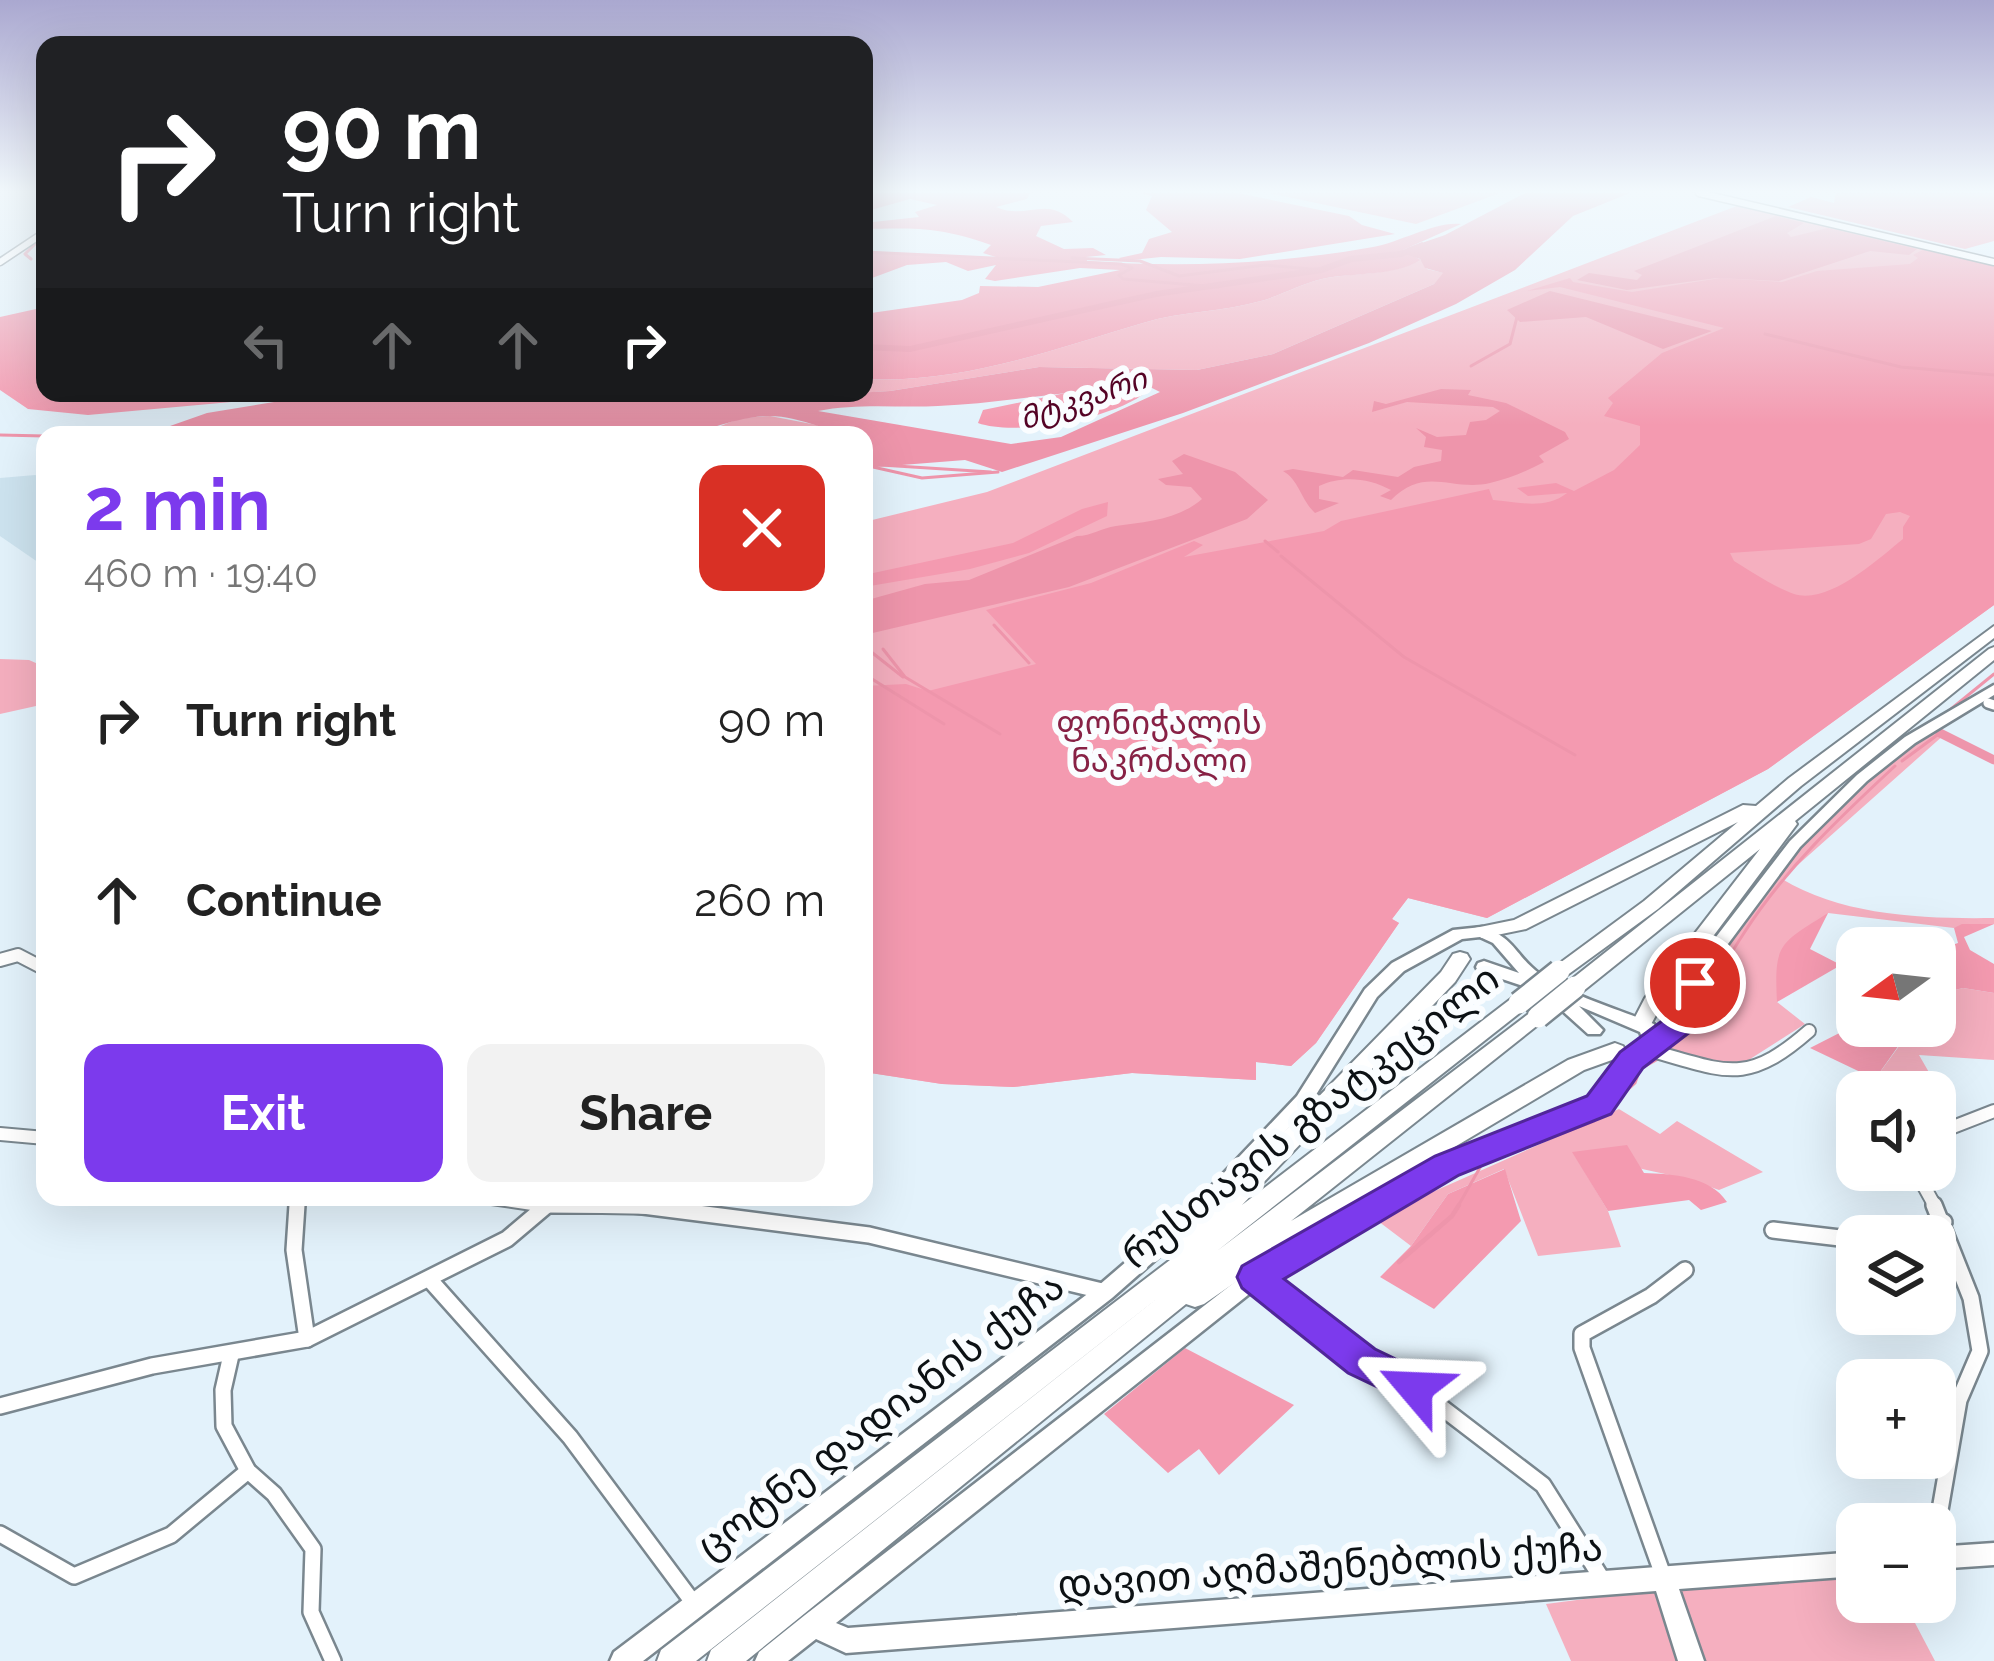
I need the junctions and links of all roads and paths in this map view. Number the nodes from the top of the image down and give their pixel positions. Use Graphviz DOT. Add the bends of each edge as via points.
graph roads {
  1 [pos="1994,631"];
  2 [pos="1994,652"];
  3 [pos="1992,699"];
  4 [pos="1795,782"];
  5 [pos="1819,789"];
  6 [pos="1482,932"];
  7 [pos="1508,951"];
  8 [pos="1457,952"];
  9 [pos="0,960"];
  10 [pos="36,965"];
  11 [pos="1484,967"];
  12 [pos="1567,979"];
  13 [pos="1529,1010"];
  14 [pos="1615,1014"];
  15 [pos="1594,1030"];
  16 [pos="1809,1031"];
  17 [pos="1637,1043"];
  18 [pos="1994,1111"];
  19 [pos="1956,1126"];
  20 [pos="0,1134"];
  21 [pos="36,1137"];
  22 [pos="296,1206"];
  23 [pos="545,1206"];
  24 [pos="647,1206"];
  25 [pos="1773,1230"];
  26 [pos="1836,1238"];
  27 [pos="1956,1256"];
  28 [pos="1685,1270"];
  29 [pos="1256,1277"];
  30 [pos="430,1280"];
  31 [pos="1109,1304"];
  32 [pos="1153,1319"];
  33 [pos="307,1339"];
  34 [pos="230,1354"];
  35 [pos="1994,1361"];
  36 [pos="1976,1368"];
  37 [pos="0,1406"];
  38 [pos="248,1471"];
  39 [pos="1941,1503"];
  40 [pos="0,1534"];
  41 [pos="1994,1554"];
  42 [pos="1956,1557"];
  43 [pos="1836,1566"];
  44 [pos="1664,1579"];
  45 [pos="1605,1584"];
  46 [pos="695,1605"];
  47 [pos="814,1624"];
  48 [pos="333,1661"];
  49 [pos="623,1661"];
  50 [pos="672,1661"];
  51 [pos="722,1661"];
  52 [pos="768,1661"];
  53 [pos="1691,1661"];
  1 -- 4 [label="highway, რუსთავის გზატკეცილი"];
  2 -- 5 [label="highway, რუსთავის გზატკეცილი"];
  3 -- 17 [label="street" via="1910,740 1862,778 1795,844 1715,950 1677,1025"];
  4 -- 6 [label="highway" via="1520,926"];
  4 -- 12 [label="highway, რუსთავის გზატკეცილი"];
  5 -- 12 [label="highway, რუსთავის გზატკეცილი"];
  5 -- 17 [label="highway" via="1711,925"];
  6 -- 7 [label="street"];
  6 -- 8 [label="street" via="1464,932"];
  7 -- 11 [label="street" via="1502,963"];
  7 -- 14 [label="street" via="1552,989"];
  8 -- 11 [label="street"];
  8 -- 31 [label="highway" via="1448,977 1226,1210"];
  8 -- 31 [label="street, ცოტნე დადიანის ქუჩა" via="1415,959 1377,984 1315,1085"];
  9 -- 10 [label="street" via="18,956"];
  11 -- 15 [label="street" via="1549,992"];
  12 -- 13 [label="highway, რუსთავის გზატკეცილი, bridge"];
  13 -- 31 [label="highway, რუსთავის გზატკეცილი"];
  13 -- 32 [label="highway, რუსთავის გზატკეცილი"];
  14 -- 15 [label="street"];
  14 -- 17 [label="street"];
  15 -- 17 [label="street"];
  16 -- 17 [label="street" via="1738,1074"];
  17 -- 29 [label="street" via="1599,1105 1447,1165"];
  17 -- 32 [label="highway" via="1576,1065"];
  18 -- 19 [label="street"];
  20 -- 21 [label="street"];
  22 -- 33 [label="street"];
  23 -- 30 [label="street" via="507,1239"];
  24 -- 31 [label="street" via="869,1235"];
  25 -- 26 [label="street"];
  27 -- 36 [label="street" via="1971,1298"];
  28 -- 44 [label="street" via="1582,1334"];
  29 -- 45 [label="street" via="1361,1361 1415,1388 1543,1485"];
  29 -- 47 [label="street"];
  30 -- 33 [label="street"];
  30 -- 46 [label="street" via="491,1345"];
  31 -- 46 [label="street, ცოტნე დადიანის ქუჩა"];
  31 -- 50 [label="highway, რუსთავის გზატკეცილი"];
  32 -- 51 [label="highway, რუსთავის გზატკეცილი"];
  33 -- 34 [label="street"];
  34 -- 37 [label="street"];
  34 -- 38 [label="street" via="224,1426"];
  35 -- 36 [label="street"];
  36 -- 39 [label="street" via="1959,1400"];
  38 -- 40 [label="street" via="171,1534 74,1576"];
  38 -- 48 [label="street" via="313,1549 311,1612"];
  41 -- 42 [label="street"];
  43 -- 44 [label="street, დავით აღმაშენებლის ქუჩა"];
  44 -- 45 [label="street, დავით აღმაშენებლის ქუჩა"];
  44 -- 53 [label="street"];
  45 -- 47 [label="street, დავით აღმაშენებლის ქუჩა" via="846,1641"];
  46 -- 49 [label="street, ცოტნე დადიანის ქუჩა"];
  47 -- 52 [label="street"];
}
